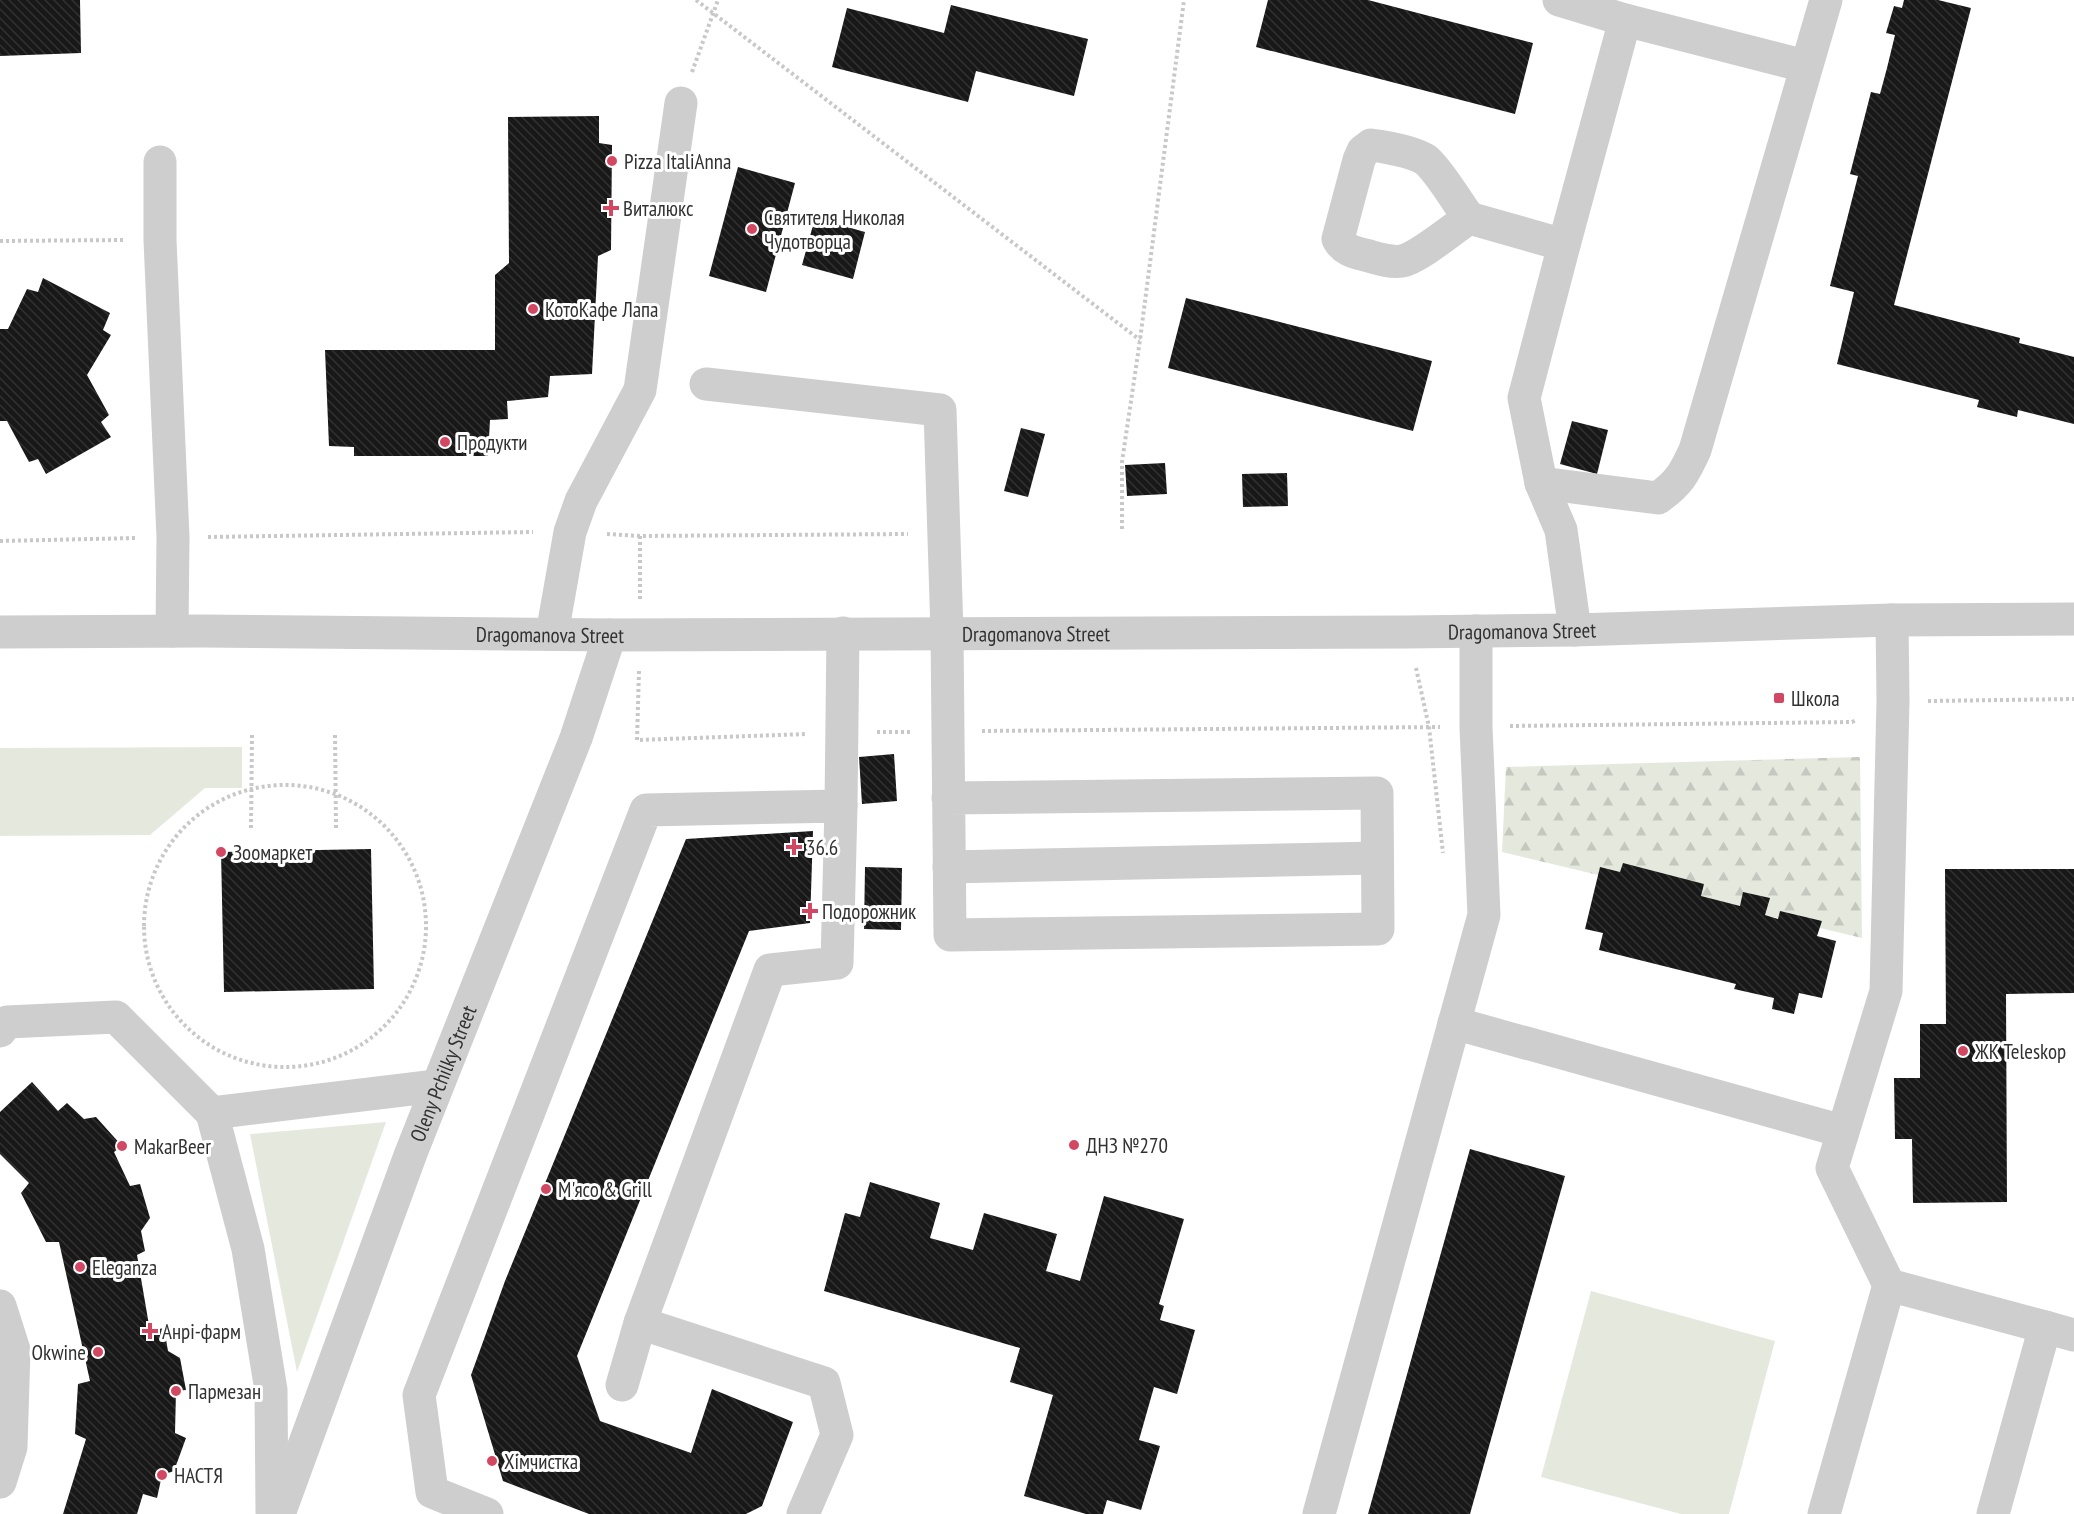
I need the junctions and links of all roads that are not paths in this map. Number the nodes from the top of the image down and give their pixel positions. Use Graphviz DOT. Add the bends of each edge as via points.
graph roads {
  1 [pos="1559,0"];
  2 [pos="1826,0"];
  3 [pos="1625,20"];
  4 [pos="1805,66"];
  5 [pos="681,104"];
  6 [pos="160,162"];
  7 [pos="1469,218"];
  8 [pos="1564,245"];
  9 [pos="706,384"];
  10 [pos="1541,483"];
  11 [pos="2074,619"];
  12 [pos="1892,620"];
  13 [pos="1575,630"];
  14 [pos="172,631"];
  15 [pos="1476,631"];
  16 [pos="0,632"];
  17 [pos="843,633"];
  18 [pos="947,633"];
  19 [pos="552,634"];
  20 [pos="625,634"];
  21 [pos="948,798"];
  22 [pos="841,806"];
  23 [pos="1377,858"];
  24 [pos="949,867"];
  25 [pos="1454,1023"];
  26 [pos="0,1031"];
  27 [pos="436,1086"];
  28 [pos="212,1113"];
  29 [pos="1842,1131"];
  30 [pos="1889,1285"];
  31 [pos="0,1306"];
  32 [pos="640,1323"];
  33 [pos="2059,1331"];
  34 [pos="622,1385"];
  35 [pos="0,1482"];
  36 [pos="272,1514"];
  37 [pos="279,1514"];
  38 [pos="487,1514"];
  39 [pos="803,1514"];
  40 [pos="1319,1514"];
  41 [pos="1824,1514"];
  42 [pos="1993,1514"];
  1 -- 3 [label="street"];
  2 -- 4 [label="street"];
  3 -- 4 [label="street"];
  3 -- 8 [label="street"];
  4 -- 10 [label="street" via="1686,471 1658,498"];
  5 -- 19 [label="street" via="640,390 581,501 570,531"];
  6 -- 14 [label="street" via="173,537"];
  7 -- 8 [label="street"];
  8 -- 10 [label="street" via="1524,398"];
  9 -- 18 [label="street" via="940,410"];
  10 -- 13 [label="street" via="1562,530"];
  11 -- 12 [label="street, Dragomanova Street"];
  12 -- 13 [label="street, Dragomanova Street"];
  12 -- 29 [label="street" via="1886,992"];
  13 -- 15 [label="street, Dragomanova Street"];
  14 -- 16 [label="street, Dragomanova Street"];
  14 -- 19 [label="street, Dragomanova Street"];
  15 -- 18 [label="street, Dragomanova Street"];
  15 -- 25 [label="street" via="1484,915"];
  17 -- 18 [label="street, Dragomanova Street"];
  17 -- 20 [label="street, Dragomanova Street"];
  17 -- 22 [label="street"];
  18 -- 21 [label="street"];
  19 -- 20 [label="street, Dragomanova Street"];
  20 -- 27 [label="street, Oleny Pchilky Street" via="576,738"];
  21 -- 23 [label="street" via="1377,793"];
  21 -- 24 [label="street"];
  22 -- 32 [label="street" via="837,963 770,970"];
  22 -- 38 [label="street" via="646,810 419,1395 432,1492"];
  23 -- 24 [label="street"];
  23 -- 24 [label="street" via="1378,929 950,935"];
  25 -- 29 [label="street"];
  25 -- 40 [label="street"];
  26 -- 28 [label="street" via="7,1022 116,1017"];
  27 -- 28 [label="street"];
  27 -- 37 [label="street, Oleny Pchilky Street"];
  28 -- 36 [label="street" via="248,1249 271,1390"];
  29 -- 30 [label="street" via="1832,1168"];
  30 -- 33 [label="street"];
  30 -- 41 [label="street"];
  31 -- 35 [label="street" via="14,1350 11,1447"];
  32 -- 34 [label="street"];
  32 -- 39 [label="street" via="825,1383 837,1435"];
  33 -- 42 [label="street"];
}
